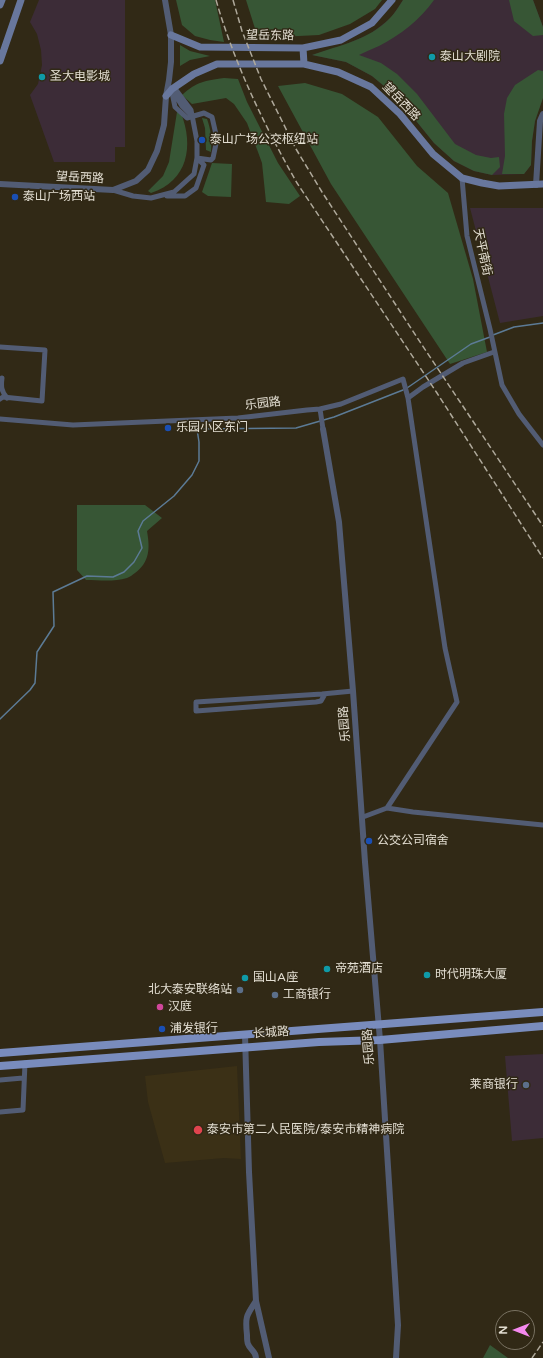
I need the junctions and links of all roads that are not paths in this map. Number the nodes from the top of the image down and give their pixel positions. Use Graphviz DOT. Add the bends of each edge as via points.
graph roads {
  1 [pos="2,0"];
  2 [pos="21,0"];
  3 [pos="165,0"];
  4 [pos="392,0"];
  5 [pos="0,6"];
  6 [pos="171,35"];
  7 [pos="303,48"];
  8 [pos="0,61"];
  9 [pos="304,64"];
  10 [pos="169,80"];
  11 [pos="172,90"];
  12 [pos="166,96"];
  13 [pos="543,114"];
  14 [pos="193,117"];
  15 [pos="197,158"];
  16 [pos="462,178"];
  17 [pos="0,184"];
  18 [pos="539,184"];
  19 [pos="113,190"];
  20 [pos="156,197"];
  21 [pos="0,347"];
  22 [pos="494,352"];
  23 [pos="2,378"];
  24 [pos="407,395"];
  25 [pos="7,398"];
  26 [pos="0,399"];
  27 [pos="321,412"];
  28 [pos="0,419"];
  29 [pos="323,429"];
  30 [pos="543,445"];
  31 [pos="353,691"];
  32 [pos="325,694"];
  33 [pos="387,808"];
  34 [pos="363,817"];
  35 [pos="543,825"];
  36 [pos="543,1012"];
  37 [pos="379,1026"];
  38 [pos="543,1026"];
  39 [pos="245,1035"];
  40 [pos="380,1040"];
  41 [pos="245,1047"];
  42 [pos="0,1053"];
  43 [pos="25,1063"];
  44 [pos="0,1066"];
  45 [pos="23,1078"];
  46 [pos="0,1080"];
  47 [pos="0,1112"];
  48 [pos="256,1301"];
  49 [pos="256,1358"];
  50 [pos="269,1358"];
  51 [pos="396,1358"];
  1 -- 5 [label="main road"];
  2 -- 8 [label="main road"];
  3 -- 6 [label="street"];
  4 -- 7 [label="main road, 望岳东路" via="372,23 341,40"];
  6 -- 7 [label="main road, 望岳东路" via="200,47"];
  6 -- 10 [label="street, 望岳西路"];
  7 -- 9 [label="main road"];
  9 -- 11 [label="main road, 望岳西路" via="217,64 194,74"];
  9 -- 16 [label="main road, 望岳西路" via="338,72 371,87 400,114 432,154"];
  10 -- 11 [label="street"];
  10 -- 12 [label="street, 望岳西路"];
  11 -- 12 [label="main road, 望岳西路"];
  11 -- 14 [label="street"];
  12 -- 19 [label="street, 望岳西路" via="164,125 157,151 148,170 136,181"];
  13 -- 18 [label="street" via="540,121"];
  14 -- 15 [label="street"];
  14 -- 15 [label="street" via="204,113 212,117 217,139 211,160"];
  15 -- 20 [label="street" via="194,174 174,192"];
  15 -- 20 [label="street" via="204,165 196,188 185,196"];
  16 -- 18 [label="main road, 望岳西路" via="499,186"];
  16 -- 22 [label="street, 天平南街" via="467,236"];
  17 -- 19 [label="street, 望岳西路"];
  19 -- 20 [label="street" via="132,196"];
  21 -- 25 [label="street" via="45,350 42,401"];
  22 -- 24 [label="street" via="463,363"];
  22 -- 30 [label="street" via="502,385 519,414"];
  23 -- 25 [label="street" via="2,393"];
  24 -- 27 [label="street" via="404,379"];
  24 -- 33 [label="street" via="445,648 457,702"];
  25 -- 26 [label="street"];
  27 -- 28 [label="street, 乐园路" via="307,410 238,418 73,424"];
  27 -- 29 [label="street, 乐园路"];
  29 -- 31 [label="street, 乐园路" via="339,522"];
  31 -- 32 [label="street"];
  31 -- 34 [label="street, 乐园路"];
  32 -- 32 [label="street" via="196,702 196,711 316,702 321,701"];
  33 -- 34 [label="street"];
  33 -- 35 [label="street"];
  34 -- 37 [label="street, 乐园路"];
  36 -- 37 [label="main road, 长城路"];
  37 -- 39 [label="main road, 长城路"];
  37 -- 40 [label="street, 乐园路"];
  38 -- 40 [label="main road, 长城路"];
  39 -- 41 [label="street"];
  39 -- 42 [label="main road, 长城路"];
  40 -- 41 [label="main road, 长城路"];
  40 -- 51 [label="street, 乐园路" via="398,1326"];
  41 -- 43 [label="main road, 长城路"];
  41 -- 48 [label="street"];
  43 -- 44 [label="main road, 长城路"];
  43 -- 45 [label="street"];
  45 -- 46 [label="street"];
  45 -- 47 [label="street" via="23,1110"];
  48 -- 49 [label="street" via="246,1319 248,1346"];
  48 -- 50 [label="street"];
}
